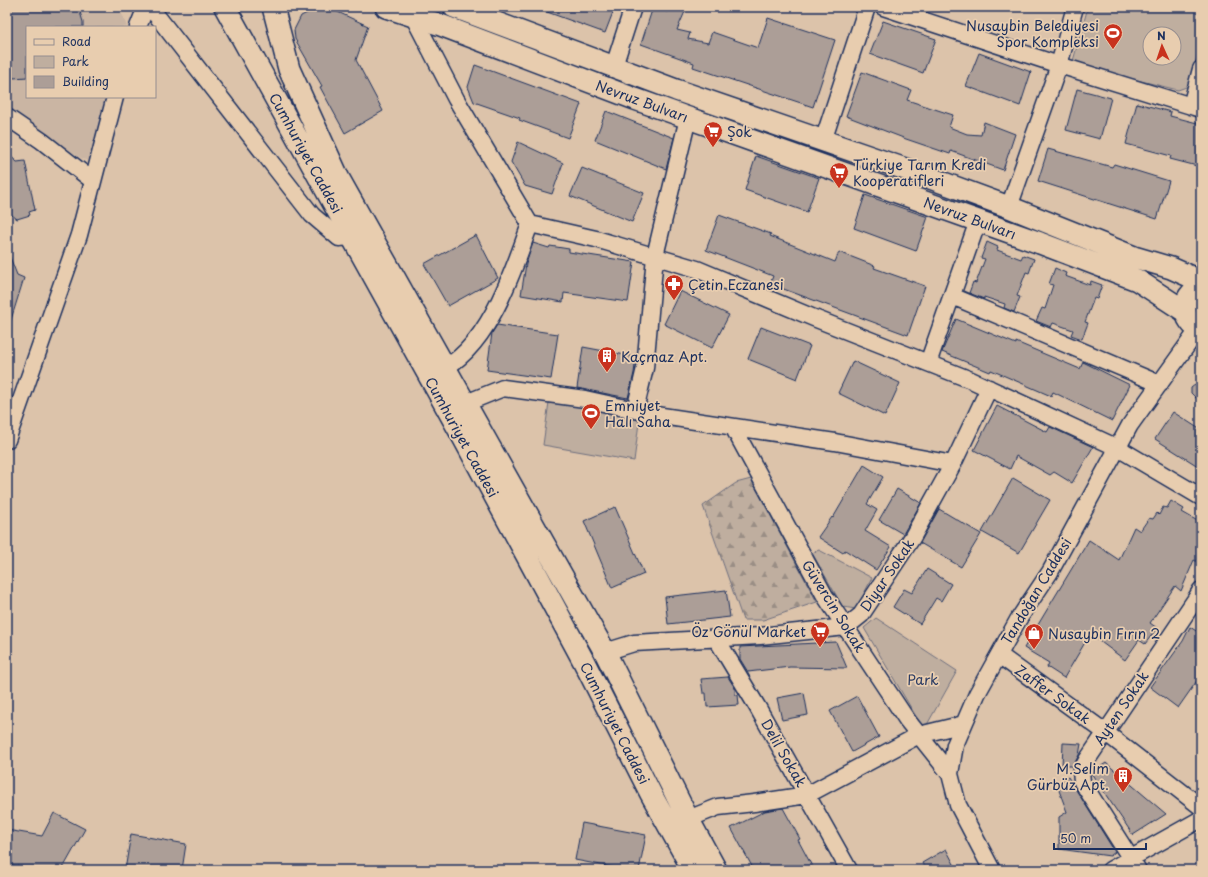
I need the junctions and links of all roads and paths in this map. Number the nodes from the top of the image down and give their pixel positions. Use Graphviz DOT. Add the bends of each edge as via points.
graph roads {
  1 [pos="146,7"];
  2 [pos="150,7"];
  3 [pos="225,7"];
  4 [pos="272,7"];
  5 [pos="386,7"];
  6 [pos="454,7"];
  7 [pos="633,7"];
  8 [pos="867,7"];
  9 [pos="883,7"];
  10 [pos="1075,7"];
  11 [pos="413,16"];
  12 [pos="138,26"];
  13 [pos="1059,65"];
  14 [pos="614,66"];
  15 [pos="1201,69"];
  16 [pos="115,98"];
  17 [pos="1196,108"];
  18 [pos="7,117"];
  19 [pos="688,118"];
  20 [pos="823,140"];
  21 [pos="93,181"];
  22 [pos="1009,207"];
  23 [pos="978,221"];
  24 [pos="530,224"];
  25 [pos="352,237"];
  26 [pos="656,256"];
  27 [pos="1201,282"];
  28 [pos="1201,287"];
  29 [pos="952,296"];
  30 [pos="1186,312"];
  31 [pos="1200,330"];
  32 [pos="928,363"];
  33 [pos="437,372"];
  34 [pos="1160,384"];
  35 [pos="989,388"];
  36 [pos="466,403"];
  37 [pos="635,410"];
  38 [pos="734,427"];
  39 [pos="7,440"];
  40 [pos="1118,448"];
  41 [pos="953,464"];
  42 [pos="1201,497"];
  43 [pos="1201,590"];
  44 [pos="846,627"];
  45 [pos="716,638"];
  46 [pos="605,652"];
  47 [pos="999,655"];
  48 [pos="964,724"];
  49 [pos="1105,732"];
  50 [pos="919,735"];
  51 [pos="950,774"];
  52 [pos="807,795"];
  53 [pos="1201,807"];
  54 [pos="688,819"];
  55 [pos="1201,819"];
  56 [pos="1134,864"];
  57 [pos="693,870"];
  58 [pos="716,870"];
  59 [pos="849,870"];
  60 [pos="992,870"];
  61 [pos="1110,870"];
  1 -- 12 [label="street"];
  2 -- 25 [label="street" via="312,215 339,238"];
  3 -- 25 [label="main road, Cumhuriyet Caddesi"];
  4 -- 33 [label="main road" via="289,69 339,179"];
  5 -- 11 [label="main road, Nevruz Bulvarı"];
  6 -- 14 [label="main road, Nevruz Bulvarı"];
  7 -- 14 [label="street"];
  8 -- 20 [label="street"];
  9 -- 13 [label="street"];
  10 -- 13 [label="street"];
  11 -- 19 [label="main road, Nevruz Bulvarı"];
  11 -- 24 [label="street" via="456,99"];
  13 -- 17 [label="street"];
  13 -- 22 [label="street"];
  14 -- 20 [label="main road, Nevruz Bulvarı"];
  15 -- 17 [label="street"];
  16 -- 21 [label="street"];
  18 -- 21 [label="street"];
  19 -- 23 [label="main road, Nevruz Bulvarı"];
  19 -- 26 [label="street"];
  20 -- 22 [label="main road, Nevruz Bulvarı"];
  21 -- 39 [label="street" via="79,235"];
  22 -- 27 [label="main road, Nevruz Bulvarı" via="1134,257 1171,268"];
  23 -- 29 [label="street"];
  23 -- 30 [label="main road, Nevruz Bulvarı" via="1137,280"];
  24 -- 26 [label="street"];
  24 -- 33 [label="street" via="494,312 471,347"];
  25 -- 33 [label="main road, Cumhuriyet Caddesi"];
  26 -- 32 [label="street" via="697,269"];
  26 -- 37 [label="street" via="645,368"];
  28 -- 30 [label="main road" via="1191,293"];
  29 -- 32 [label="street"];
  29 -- 34 [label="street"];
  30 -- 31 [label="main road" via="1190,322"];
  31 -- 34 [label="street, Tandoğan Caddesi"];
  32 -- 35 [label="street"];
  33 -- 36 [label="main road"];
  33 -- 57 [label="main road, Cumhuriyet Caddesi" via="464,439"];
  34 -- 40 [label="street, Tandoğan Caddesi" via="1130,425"];
  35 -- 40 [label="street"];
  35 -- 41 [label="street, Diyar Sokak"];
  36 -- 37 [label="street" via="503,388 585,399"];
  36 -- 46 [label="main road"];
  37 -- 38 [label="street"];
  38 -- 41 [label="street" via="835,442"];
  38 -- 44 [label="street, Güvercin Sokak" via="825,596"];
  40 -- 42 [label="street"];
  40 -- 47 [label="street, Tandoğan Caddesi" via="1050,572 1018,620"];
  41 -- 44 [label="street, Diyar Sokak" via="907,544 861,615"];
  43 -- 49 [label="street, Ayten Sokak"];
  44 -- 45 [label="street"];
  44 -- 50 [label="street, Güvercin Sokak"];
  45 -- 46 [label="street" via="634,643"];
  45 -- 52 [label="street, Delil Sokak"];
  46 -- 54 [label="main road"];
  47 -- 48 [label="street, Tandoğan Caddesi"];
  47 -- 49 [label="street, Zaffer Sokak"];
  48 -- 50 [label="street"];
  48 -- 51 [label="street, Tandoğan Caddesi" via="955,745"];
  49 -- 53 [label="street, Zaffer Sokak"];
  49 -- 56 [label="street, Ayten Sokak" via="1081,771 1082,782"];
  50 -- 51 [label="street, Güvercin Sokak"];
  50 -- 52 [label="street"];
  51 -- 60 [label="street, Tandoğan Caddesi" via="958,805"];
  52 -- 54 [label="street" via="718,807"];
  52 -- 59 [label="street, Delil Sokak"];
  54 -- 58 [label="main road"];
  55 -- 56 [label="street"];
  56 -- 61 [label="street"];
}
